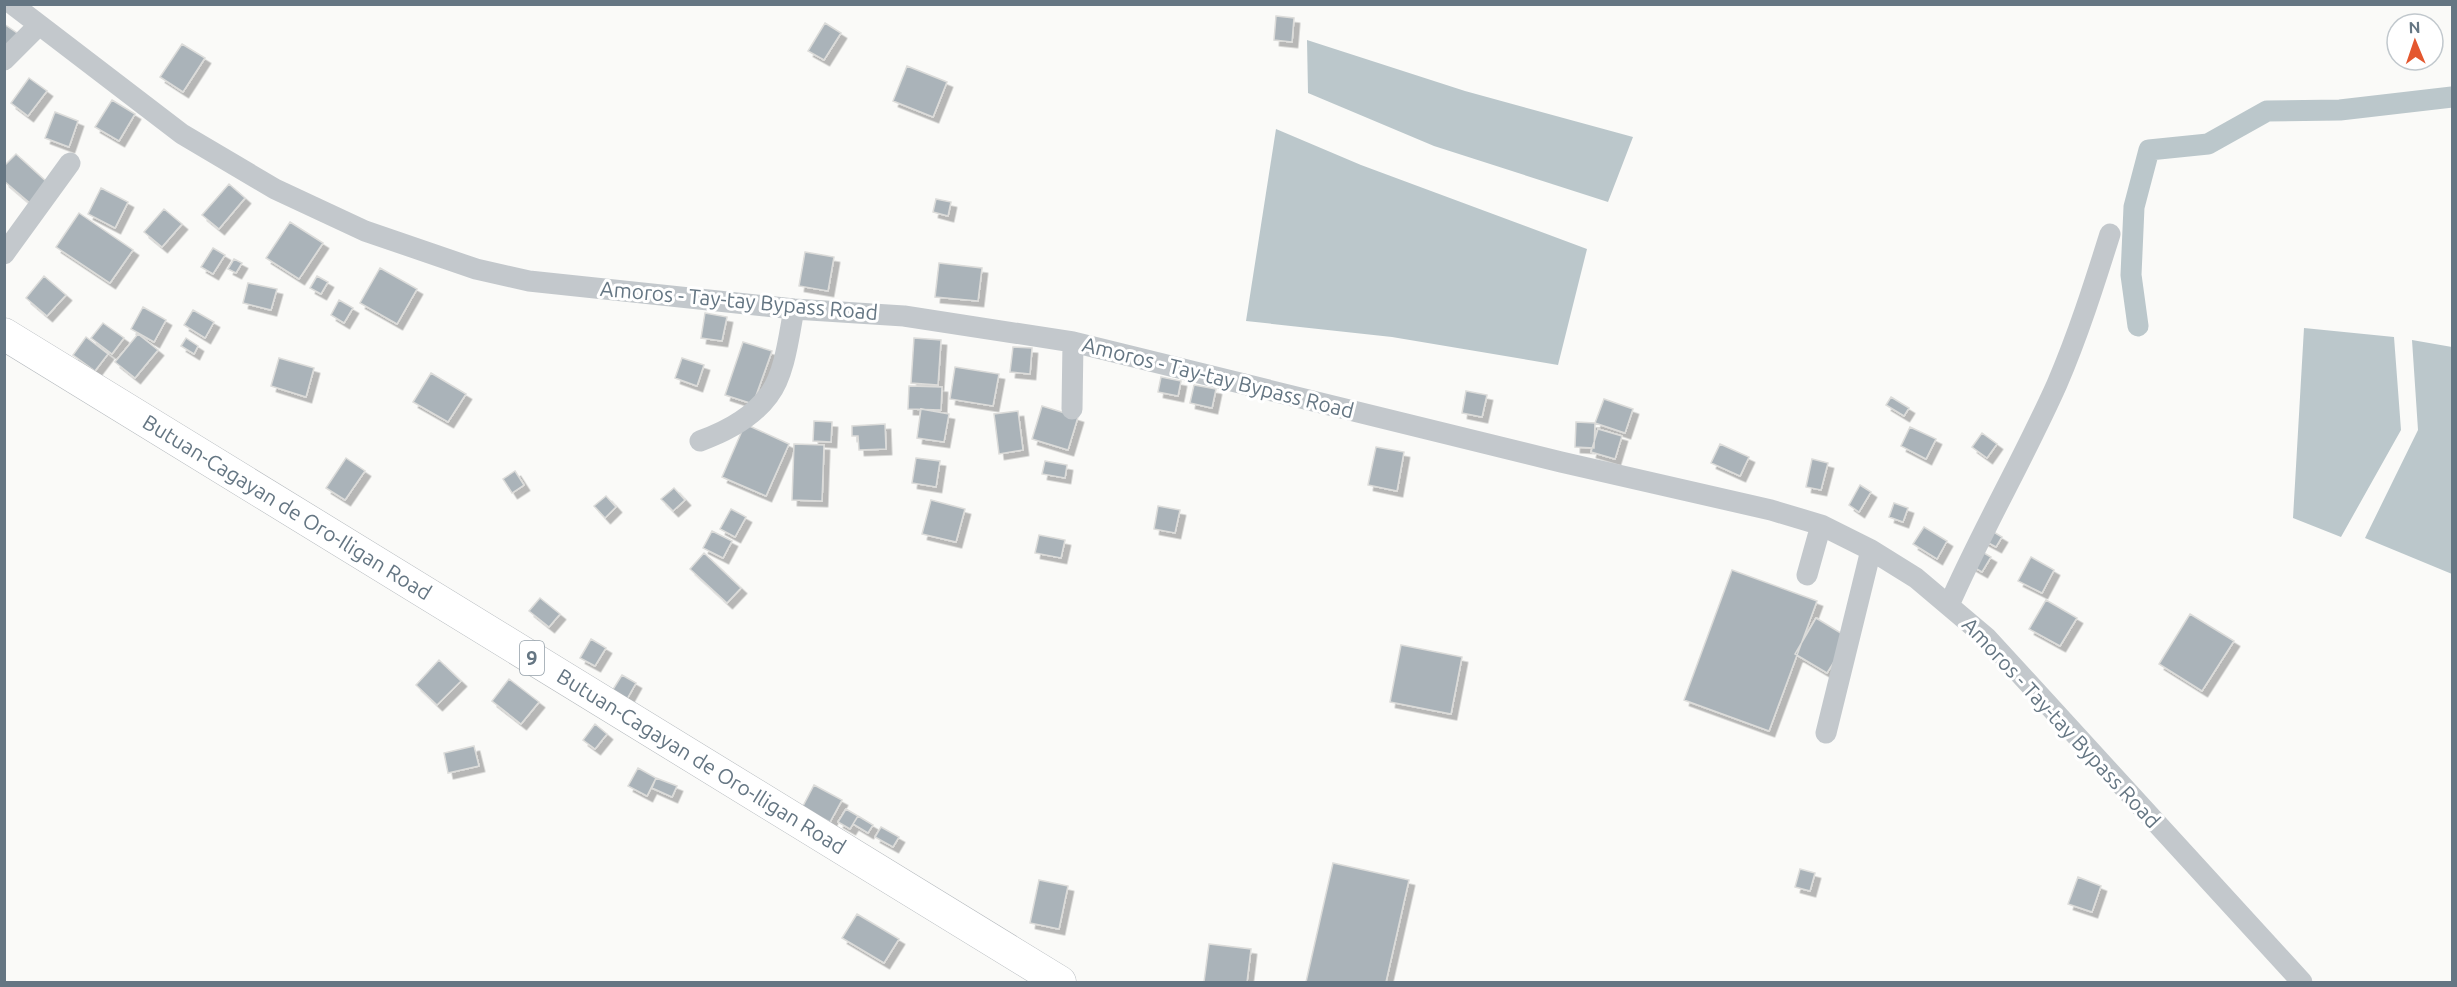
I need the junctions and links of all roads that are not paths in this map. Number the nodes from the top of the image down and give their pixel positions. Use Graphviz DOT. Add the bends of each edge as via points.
graph roads {
  1 [pos="12,4"];
  2 [pos="38,26"];
  3 [pos="4,60"];
  4 [pos="70,164"];
  5 [pos="2110,234"];
  6 [pos="4,254"];
  7 [pos="794,309"];
  8 [pos="4,334"];
  9 [pos="1073,342"];
  10 [pos="1072,409"];
  11 [pos="700,441"];
  12 [pos="1821,525"];
  13 [pos="1871,550"];
  14 [pos="1807,575"];
  15 [pos="1949,605"];
  16 [pos="1826,733"];
  17 [pos="1060,982"];
  18 [pos="2302,982"];
  1 -- 2 [label="street, Amoros - Tay-tay Bypass Road"];
  2 -- 3 [label="street"];
  2 -- 7 [label="street, Amoros - Tay-tay Bypass Road" via="182,134 275,189 365,231 476,269 529,281"];
  4 -- 6 [label="street"];
  5 -- 15 [label="street" via="2088,306 2056,385"];
  7 -- 9 [label="street, Amoros - Tay-tay Bypass Road" via="904,316"];
  7 -- 11 [label="street" via="784,360 770,394 733,426"];
  8 -- 17 [label="highway, Butuan-Cagayan de Oro-Iligan Road / 9"];
  9 -- 10 [label="street"];
  9 -- 12 [label="street, Amoros - Tay-tay Bypass Road"];
  12 -- 13 [label="street, Amoros - Tay-tay Bypass Road"];
  12 -- 14 [label="street"];
  13 -- 15 [label="street, Amoros - Tay-tay Bypass Road" via="1916,578"];
  13 -- 16 [label="street"];
  15 -- 18 [label="street, Amoros - Tay-tay Bypass Road" via="1987,638"];
}
